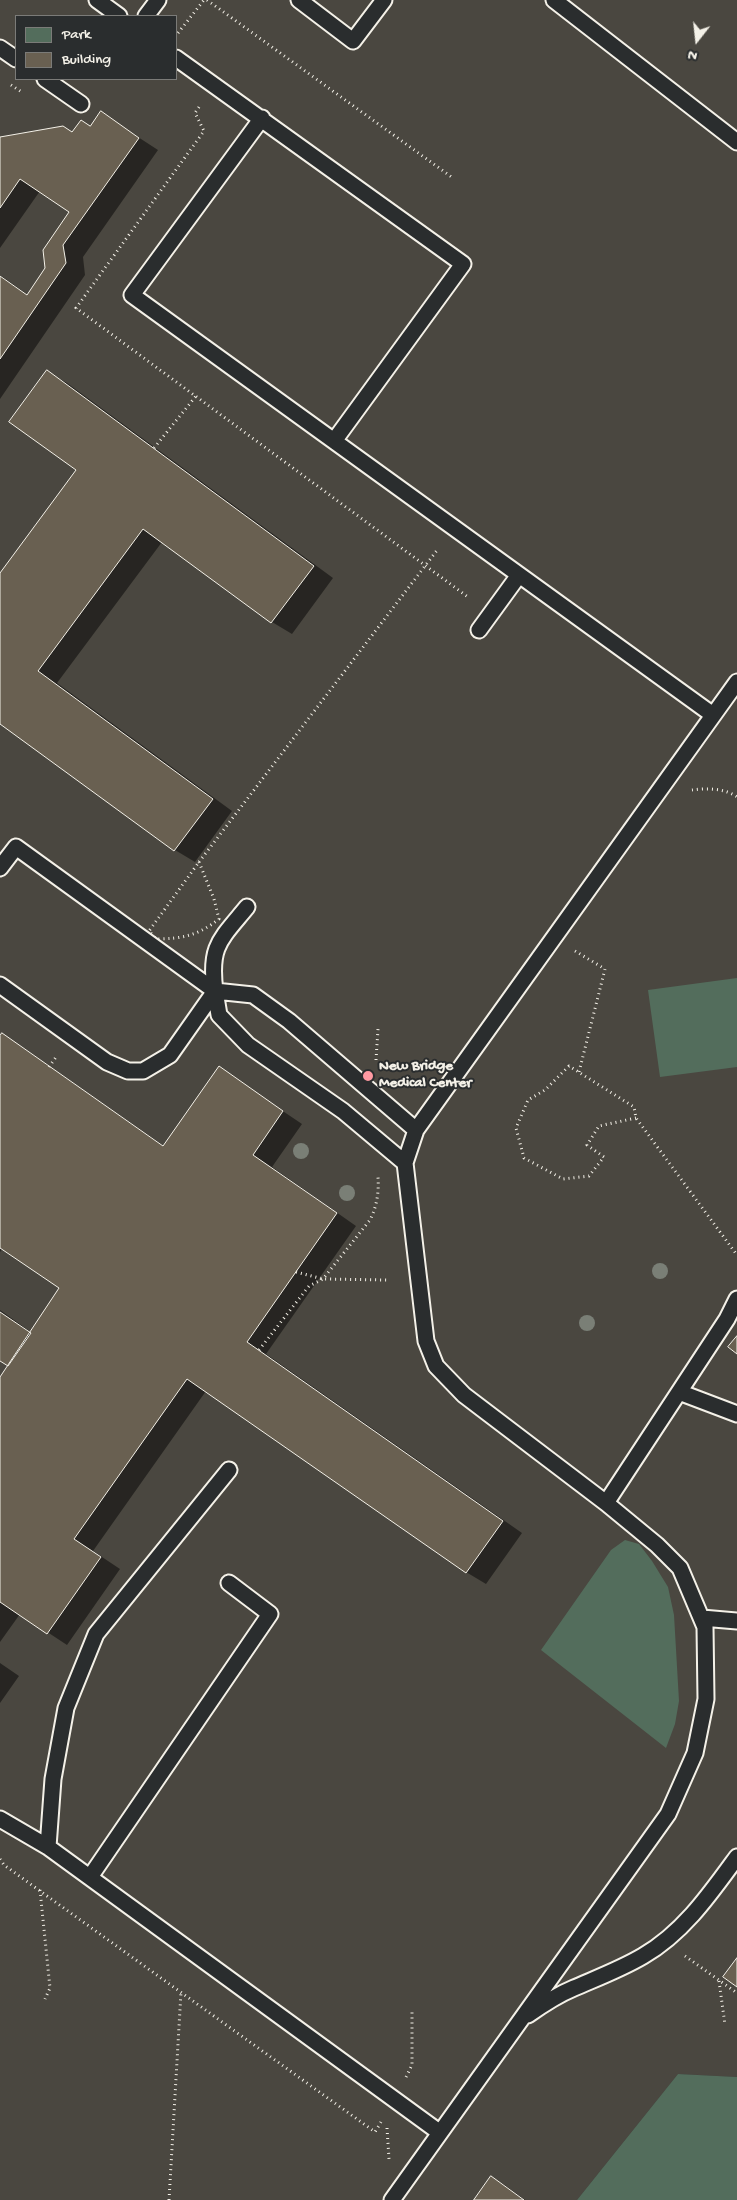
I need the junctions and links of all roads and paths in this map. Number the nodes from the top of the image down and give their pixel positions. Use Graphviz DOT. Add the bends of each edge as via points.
graph roads {
  1 [pos="97,0"];
  2 [pos="158,0"];
  3 [pos="205,0"];
  4 [pos="299,0"];
  5 [pos="384,0"];
  6 [pos="554,0"];
  7 [pos="118,15"];
  8 [pos="147,15"];
  9 [pos="178,34"];
  10 [pos="0,48"];
  11 [pos="15,58"];
  12 [pos="178,59"];
  13 [pos="46,80"];
  14 [pos="215,85"];
  15 [pos="81,104"];
  16 [pos="262,118"];
  17 [pos="737,142"];
  18 [pos="453,178"];
  19 [pos="196,396"];
  20 [pos="334,441"];
  21 [pos="154,448"];
  22 [pos="444,541"];
  23 [pos="426,564"];
  24 [pos="519,575"];
  25 [pos="465,601"];
  26 [pos="479,630"];
  27 [pos="737,682"];
  28 [pos="713,715"];
  29 [pos="686,792"];
  30 [pos="737,797"];
  31 [pos="199,862"];
  32 [pos="0,868"];
  33 [pos="247,907"];
  34 [pos="571,948"];
  35 [pos="0,985"];
  36 [pos="214,991"];
  37 [pos="579,1072"];
  38 [pos="636,1118"];
  39 [pos="416,1130"];
  40 [pos="405,1163"];
  41 [pos="376,1171"];
  42 [pos="737,1255"];
  43 [pos="296,1272"];
  44 [pos="323,1279"];
  45 [pos="388,1280"];
  46 [pos="737,1299"];
  47 [pos="259,1350"];
  48 [pos="679,1392"];
  49 [pos="737,1414"];
  50 [pos="229,1470"];
  51 [pos="606,1503"];
  52 [pos="229,1583"];
  53 [pos="702,1618"];
  54 [pos="737,1621"];
  55 [pos="0,1819"];
  56 [pos="48,1847"];
  57 [pos="737,1857"];
  58 [pos="90,1877"];
  59 [pos="40,1889"];
  60 [pos="684,1955"];
  61 [pos="719,1980"];
  62 [pos="181,1991"];
  63 [pos="737,1993"];
  64 [pos="45,1999"];
  65 [pos="520,2020"];
  66 [pos="725,2025"];
  67 [pos="439,2132"];
  68 [pos="169,2200"];
  69 [pos="392,2200"];
  1 -- 7 [label="lane"];
  2 -- 8 [label="lane"];
  3 -- 9 [label="path"];
  3 -- 18 [label="path"];
  4 -- 5 [label="lane" via="353,41"];
  6 -- 17 [label="lane"];
  10 -- 11 [label="lane"];
  12 -- 14 [label="lane"];
  13 -- 15 [label="lane"];
  14 -- 16 [label="lane"];
  14 -- 19 [label="path" via="195,113 204,131 76,308"];
  16 -- 20 [label="lane" via="463,264"];
  16 -- 20 [label="lane" via="132,295"];
  19 -- 21 [label="path"];
  19 -- 23 [label="path"];
  20 -- 24 [label="lane"];
  22 -- 23 [label="path"];
  23 -- 25 [label="path" via="469,595"];
  23 -- 31 [label="path"];
  24 -- 26 [label="lane"];
  24 -- 28 [label="lane"];
  27 -- 28 [label="lane"];
  28 -- 39 [label="lane"];
  29 -- 30 [label="path" via="711,789"];
  31 -- 31 [label="path" via="149,931 156,939 174,939 204,931 219,919"];
  32 -- 36 [label="lane" via="16,847"];
  33 -- 36 [label="lane" via="218,943 211,966"];
  34 -- 37 [label="path" via="605,969"];
  35 -- 36 [label="lane" via="108,1062 128,1071 143,1071 170,1055"];
  36 -- 39 [label="lane" via="253,996 260,1000 289,1020"];
  36 -- 40 [label="lane" via="219,1015 248,1045 343,1111"];
  37 -- 38 [label="path" via="634,1107"];
  37 -- 38 [label="path" via="569,1066 545,1090 528,1100 516,1128 524,1158 563,1179 589,1176 604,1157 588,1145 598,1126"];
  38 -- 42 [label="path"];
  39 -- 40 [label="lane"];
  40 -- 51 [label="lane" via="426,1341 436,1366 464,1395"];
  41 -- 44 [label="path" via="378,1192 375,1210"];
  43 -- 44 [label="path"];
  44 -- 45 [label="path"];
  44 -- 47 [label="path" via="309,1286"];
  46 -- 48 [label="lane"];
  48 -- 49 [label="lane"];
  48 -- 51 [label="lane"];
  50 -- 56 [label="lane" via="96,1634 66,1708 53,1779"];
  51 -- 53 [label="lane" via="680,1568"];
  52 -- 58 [label="lane" via="270,1614"];
  53 -- 54 [label="lane"];
  53 -- 65 [label="lane" via="705,1627 706,1699 695,1753 668,1814"];
  55 -- 56 [label="lane"];
  56 -- 58 [label="lane"];
  57 -- 65 [label="lane" via="700,1908 666,1940 643,1956 573,1988"];
  58 -- 67 [label="lane"];
  59 -- 64 [label="path" via="50,1988"];
  60 -- 61 [label="path"];
  61 -- 63 [label="path"];
  61 -- 66 [label="path"];
  62 -- 68 [label="path"];
  65 -- 67 [label="lane"];
  67 -- 69 [label="lane"];
}
